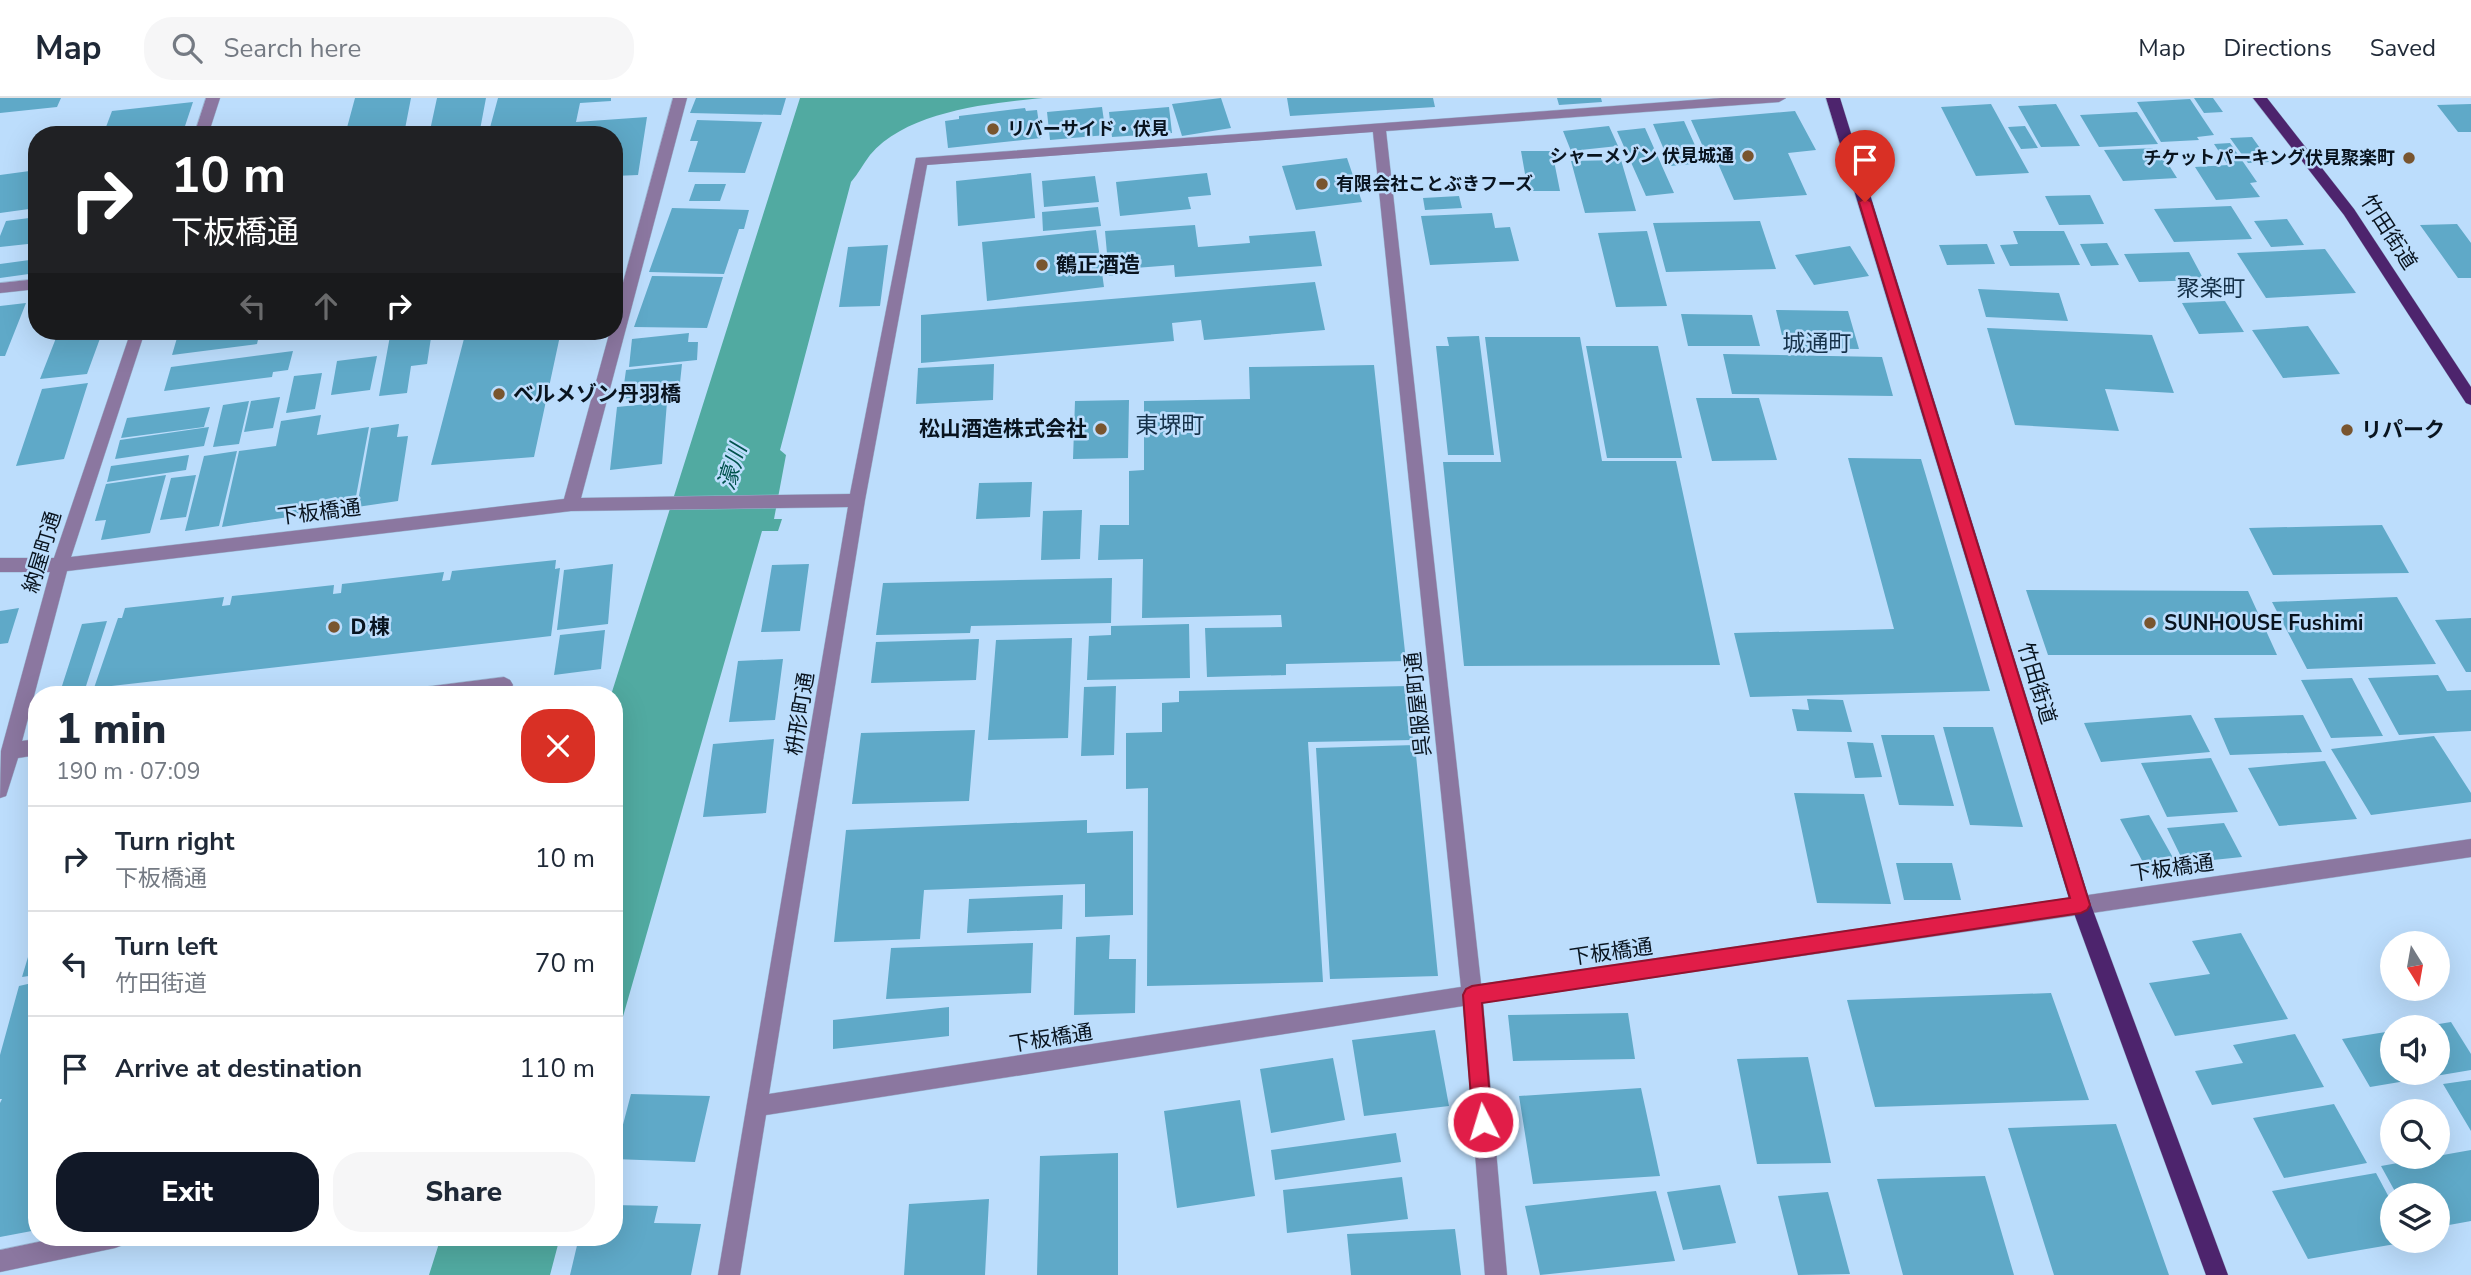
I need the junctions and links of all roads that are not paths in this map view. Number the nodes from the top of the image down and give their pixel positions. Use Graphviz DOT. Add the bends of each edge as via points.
graph roads {
  1 [pos="213,98"];
  2 [pos="680,98"];
  3 [pos="1779,98"];
  4 [pos="1833,98"];
  5 [pos="2259,98"];
  6 [pos="204,126"];
  7 [pos="1379,128"];
  8 [pos="28,285"];
  9 [pos="0,288"];
  10 [pos="623,311"];
  11 [pos="135,340"];
  12 [pos="615,340"];
  13 [pos="2471,399"];
  14 [pos="858,500"];
  15 [pos="571,505"];
  16 [pos="0,565"];
  17 [pos="60,565"];
  18 [pos="504,684"];
  19 [pos="490,686"];
  20 [pos="28,748"];
  21 [pos="10,751"];
  22 [pos="0,790"];
  23 [pos="2471,848"];
  24 [pos="2081,905"];
  25 [pos="1472,995"];
  26 [pos="759,1106"];
  27 [pos="72,1246"];
  28 [pos="0,1261"];
  29 [pos="729,1275"];
  30 [pos="1496,1275"];
  31 [pos="2217,1275"];
  1 -- 6 [label="street"];
  2 -- 10 [label="street"];
  3 -- 7 [label="street"];
  4 -- 24 [label="main road, 竹田街道"];
  5 -- 13 [label="main road, 竹田街道" via="2349,212"];
  7 -- 14 [label="street, 枡形町通" via="921,161"];
  7 -- 25 [label="street, 呉服屋町通"];
  8 -- 9 [label="street"];
  11 -- 17 [label="street, 納屋町通"];
  12 -- 15 [label="street"];
  14 -- 15 [label="street, 下板橋通"];
  14 -- 26 [label="street, 枡形町通"];
  15 -- 17 [label="street, 下板橋通"];
  16 -- 17 [label="street, 下板橋通"];
  17 -- 21 [label="street, 納屋町通"];
  18 -- 19 [label="street"];
  20 -- 21 [label="street"];
  21 -- 22 [label="street, 納屋町通"];
  23 -- 24 [label="street, 下板橋通"];
  24 -- 25 [label="street, 下板橋通"];
  24 -- 31 [label="main road, 竹田街道"];
  25 -- 26 [label="street, 下板橋通"];
  25 -- 30 [label="street, 呉服屋町通"];
  26 -- 29 [label="street, 枡形町通"];
  27 -- 28 [label="street"];
}
